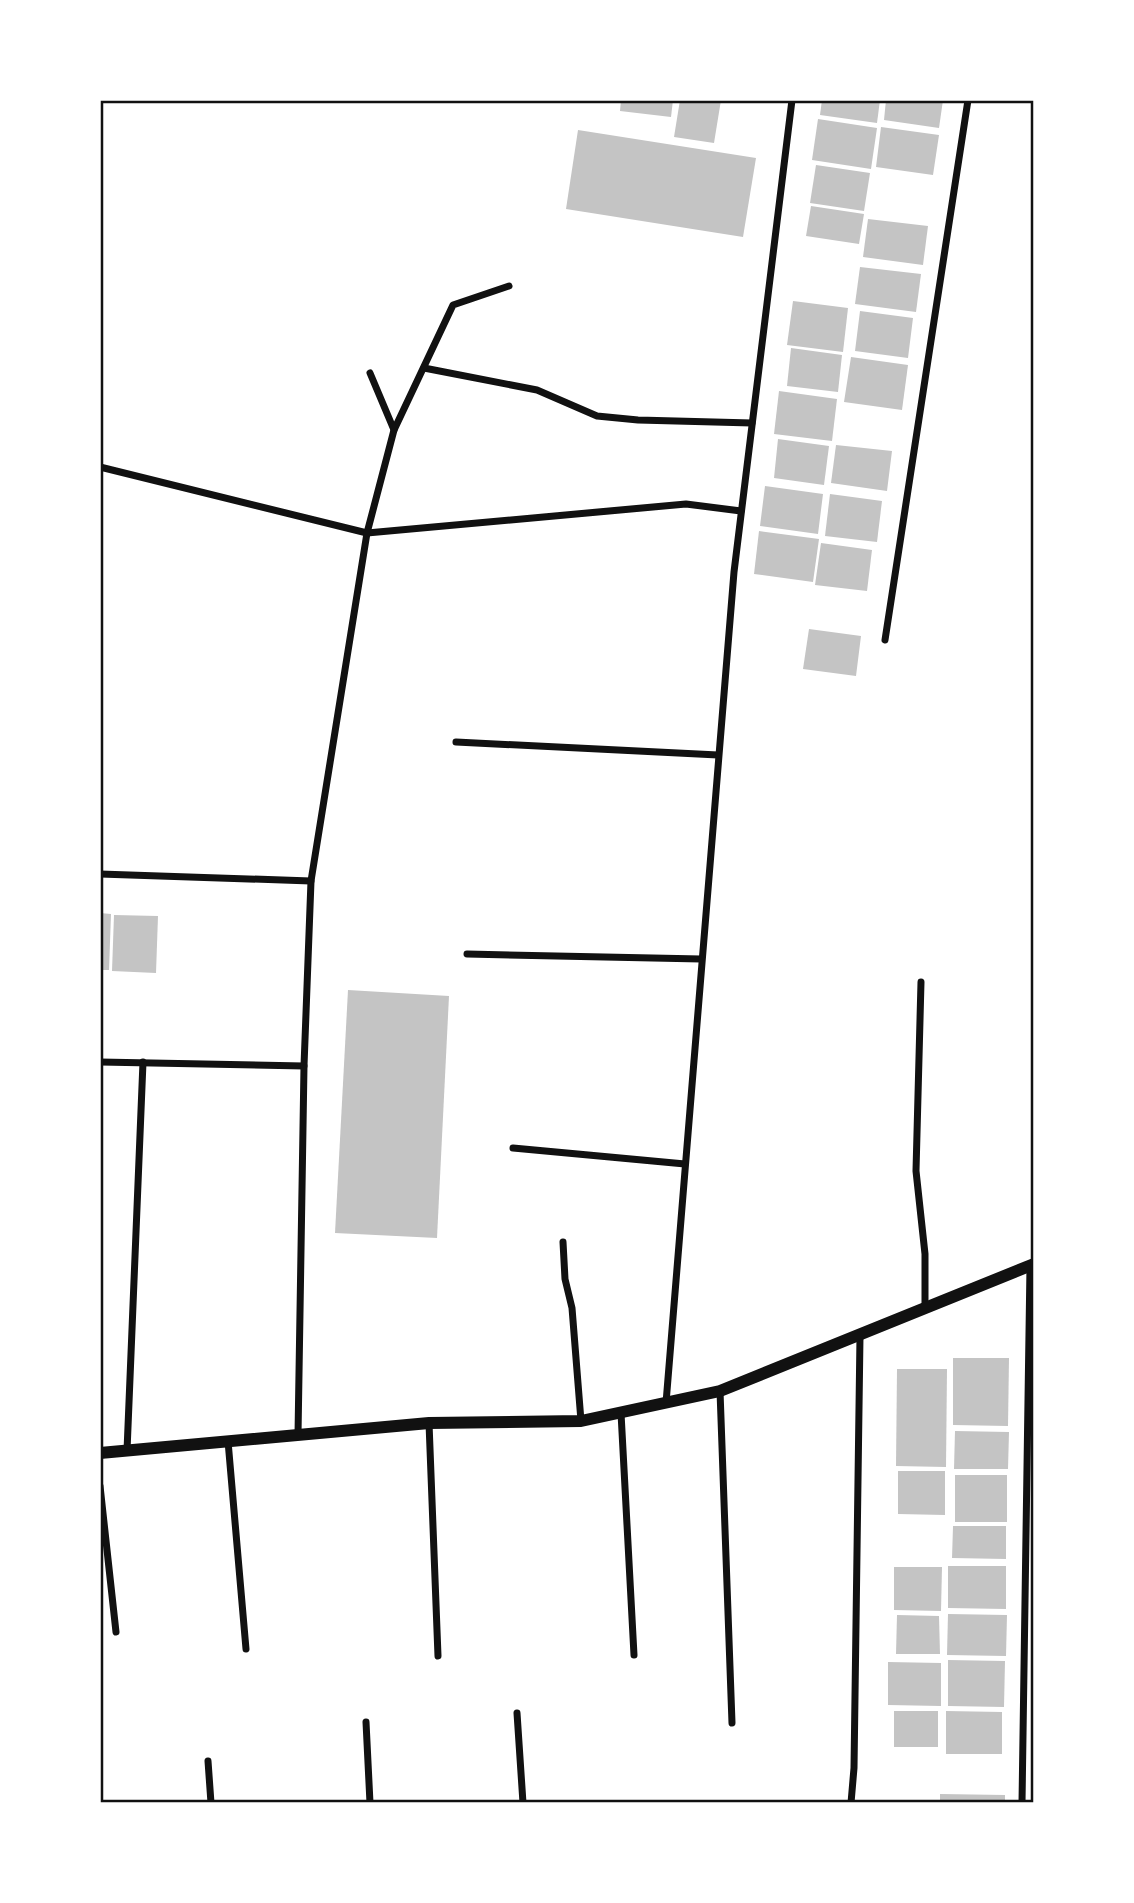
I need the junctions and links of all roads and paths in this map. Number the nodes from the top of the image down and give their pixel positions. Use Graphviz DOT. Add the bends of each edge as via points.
graph roads {
  1 [pos="792,100"];
  2 [pos="968,100"];
  3 [pos="509,286"];
  4 [pos="424,368"];
  5 [pos="370,373"];
  6 [pos="752,423"];
  7 [pos="394,430"];
  8 [pos="100,467"];
  9 [pos="741,511"];
  10 [pos="367,533"];
  11 [pos="885,640"];
  12 [pos="456,742"];
  13 [pos="718,755"];
  14 [pos="100,874"];
  15 [pos="311,881"];
  16 [pos="467,954"];
  17 [pos="701,959"];
  18 [pos="921,982"];
  19 [pos="100,1062"];
  20 [pos="143,1062"];
  21 [pos="304,1066"];
  22 [pos="513,1148"];
  23 [pos="685,1164"];
  24 [pos="563,1242"];
  25 [pos="1032,1265"];
  26 [pos="925,1309"];
  27 [pos="860,1336"];
  28 [pos="720,1391"];
  29 [pos="666,1404"];
  30 [pos="621,1413"];
  31 [pos="581,1421"];
  32 [pos="429,1423"];
  33 [pos="298,1435"];
  34 [pos="228,1441"];
  35 [pos="127,1451"];
  36 [pos="100,1453"];
  37 [pos="100,1486"];
  38 [pos="116,1632"];
  39 [pos="246,1649"];
  40 [pos="634,1655"];
  41 [pos="438,1656"];
  42 [pos="517,1713"];
  43 [pos="366,1722"];
  44 [pos="732,1723"];
  45 [pos="208,1761"];
  46 [pos="211,1803"];
  47 [pos="370,1803"];
  48 [pos="523,1803"];
  49 [pos="851,1803"];
  50 [pos="1022,1803"];
  1 -- 6 [label="street"];
  2 -- 11 [label="street"];
  3 -- 4 [label="street" via="453,305"];
  4 -- 6 [label="street" via="537,390 597,416"];
  4 -- 7 [label="street"];
  5 -- 7 [label="street"];
  6 -- 9 [label="street"];
  7 -- 10 [label="street"];
  8 -- 10 [label="street"];
  9 -- 10 [label="street" via="686,504"];
  9 -- 13 [label="street"];
  10 -- 15 [label="street"];
  12 -- 13 [label="street"];
  13 -- 17 [label="street"];
  14 -- 15 [label="street"];
  15 -- 21 [label="street"];
  16 -- 17 [label="street"];
  17 -- 23 [label="street"];
  18 -- 26 [label="street" via="916,1171 925,1254"];
  19 -- 20 [label="street"];
  20 -- 21 [label="street"];
  20 -- 35 [label="street"];
  21 -- 33 [label="street"];
  22 -- 23 [label="street"];
  23 -- 29 [label="street"];
  24 -- 31 [label="street"];
  25 -- 26 [label="street"];
  25 -- 50 [label="street"];
  26 -- 27 [label="street"];
  27 -- 28 [label="street"];
  27 -- 49 [label="street"];
  28 -- 29 [label="street"];
  28 -- 44 [label="street"];
  29 -- 30 [label="street"];
  30 -- 31 [label="street"];
  30 -- 40 [label="street"];
  31 -- 32 [label="street"];
  32 -- 33 [label="street"];
  32 -- 41 [label="street"];
  33 -- 34 [label="street"];
  34 -- 35 [label="street"];
  34 -- 39 [label="street"];
  35 -- 36 [label="street"];
  37 -- 38 [label="street"];
  42 -- 48 [label="street"];
  43 -- 47 [label="street"];
  45 -- 46 [label="street"];
}
